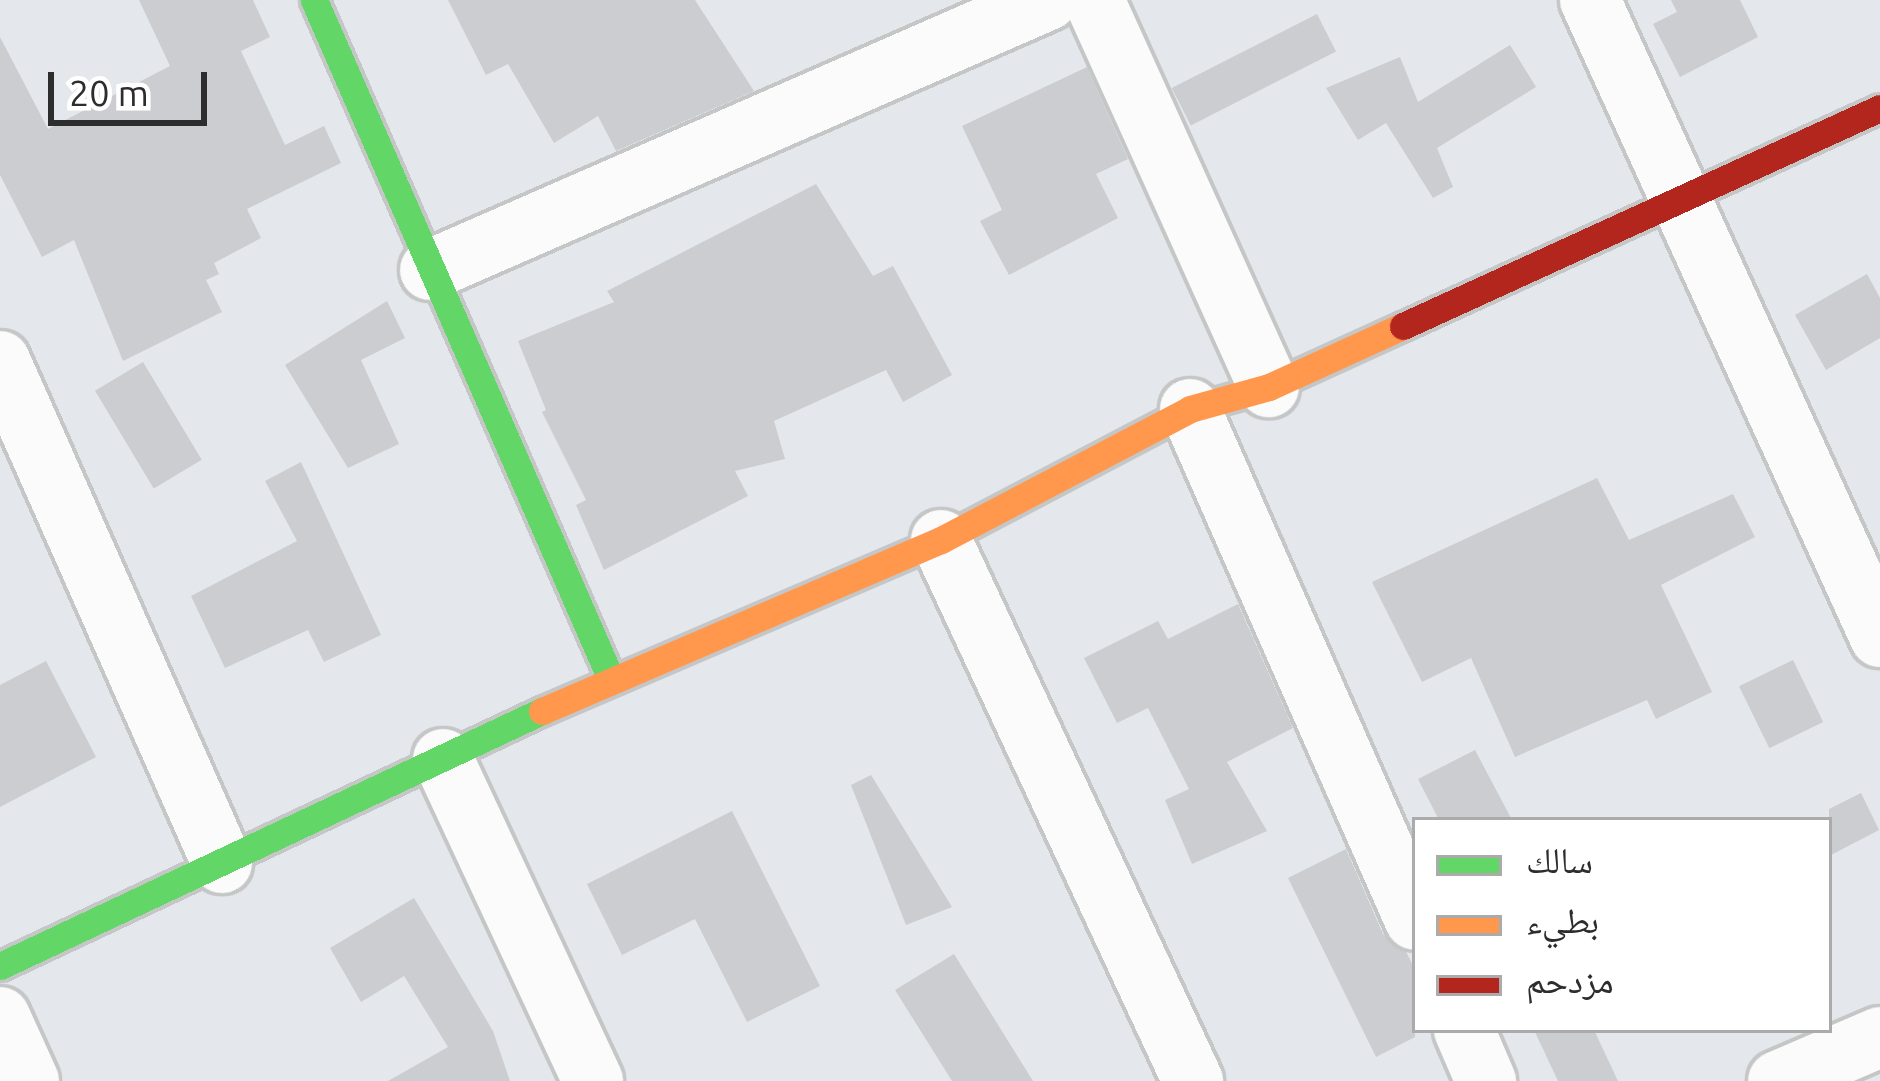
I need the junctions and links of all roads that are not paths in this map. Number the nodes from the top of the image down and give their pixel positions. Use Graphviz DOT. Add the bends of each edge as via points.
graph roads {
  1 [pos="314,0"];
  2 [pos="1048,0"];
  3 [pos="1094,0"];
  4 [pos="1590,0"];
  5 [pos="1880,107"];
  6 [pos="1683,201"];
  7 [pos="430,270"];
  8 [pos="0,362"];
  9 [pos="1269,387"];
  10 [pos="1190,410"];
  11 [pos="941,540"];
  12 [pos="1880,637"];
  13 [pos="610,680"];
  14 [pos="442,759"];
  15 [pos="222,862"];
  16 [pos="1412,913"];
  17 [pos="0,966"];
  18 [pos="0,1017"];
  19 [pos="1465,1033"];
  20 [pos="1880,1037"];
  21 [pos="29,1081"];
  22 [pos="593,1081"];
  23 [pos="1193,1081"];
  24 [pos="1486,1081"];
  25 [pos="1778,1081"];
  1 -- 7 [label="street"];
  2 -- 7 [label="street"];
  3 -- 9 [label="street"];
  4 -- 6 [label="street"];
  5 -- 6 [label="street"];
  6 -- 9 [label="street"];
  6 -- 12 [label="street"];
  7 -- 13 [label="street"];
  8 -- 15 [label="street"];
  9 -- 10 [label="street"];
  10 -- 11 [label="street"];
  10 -- 16 [label="street"];
  11 -- 13 [label="street"];
  11 -- 23 [label="street"];
  13 -- 14 [label="street"];
  14 -- 15 [label="street"];
  14 -- 22 [label="street"];
  15 -- 17 [label="street"];
  18 -- 21 [label="street"];
  19 -- 24 [label="street"];
  20 -- 25 [label="street"];
}
